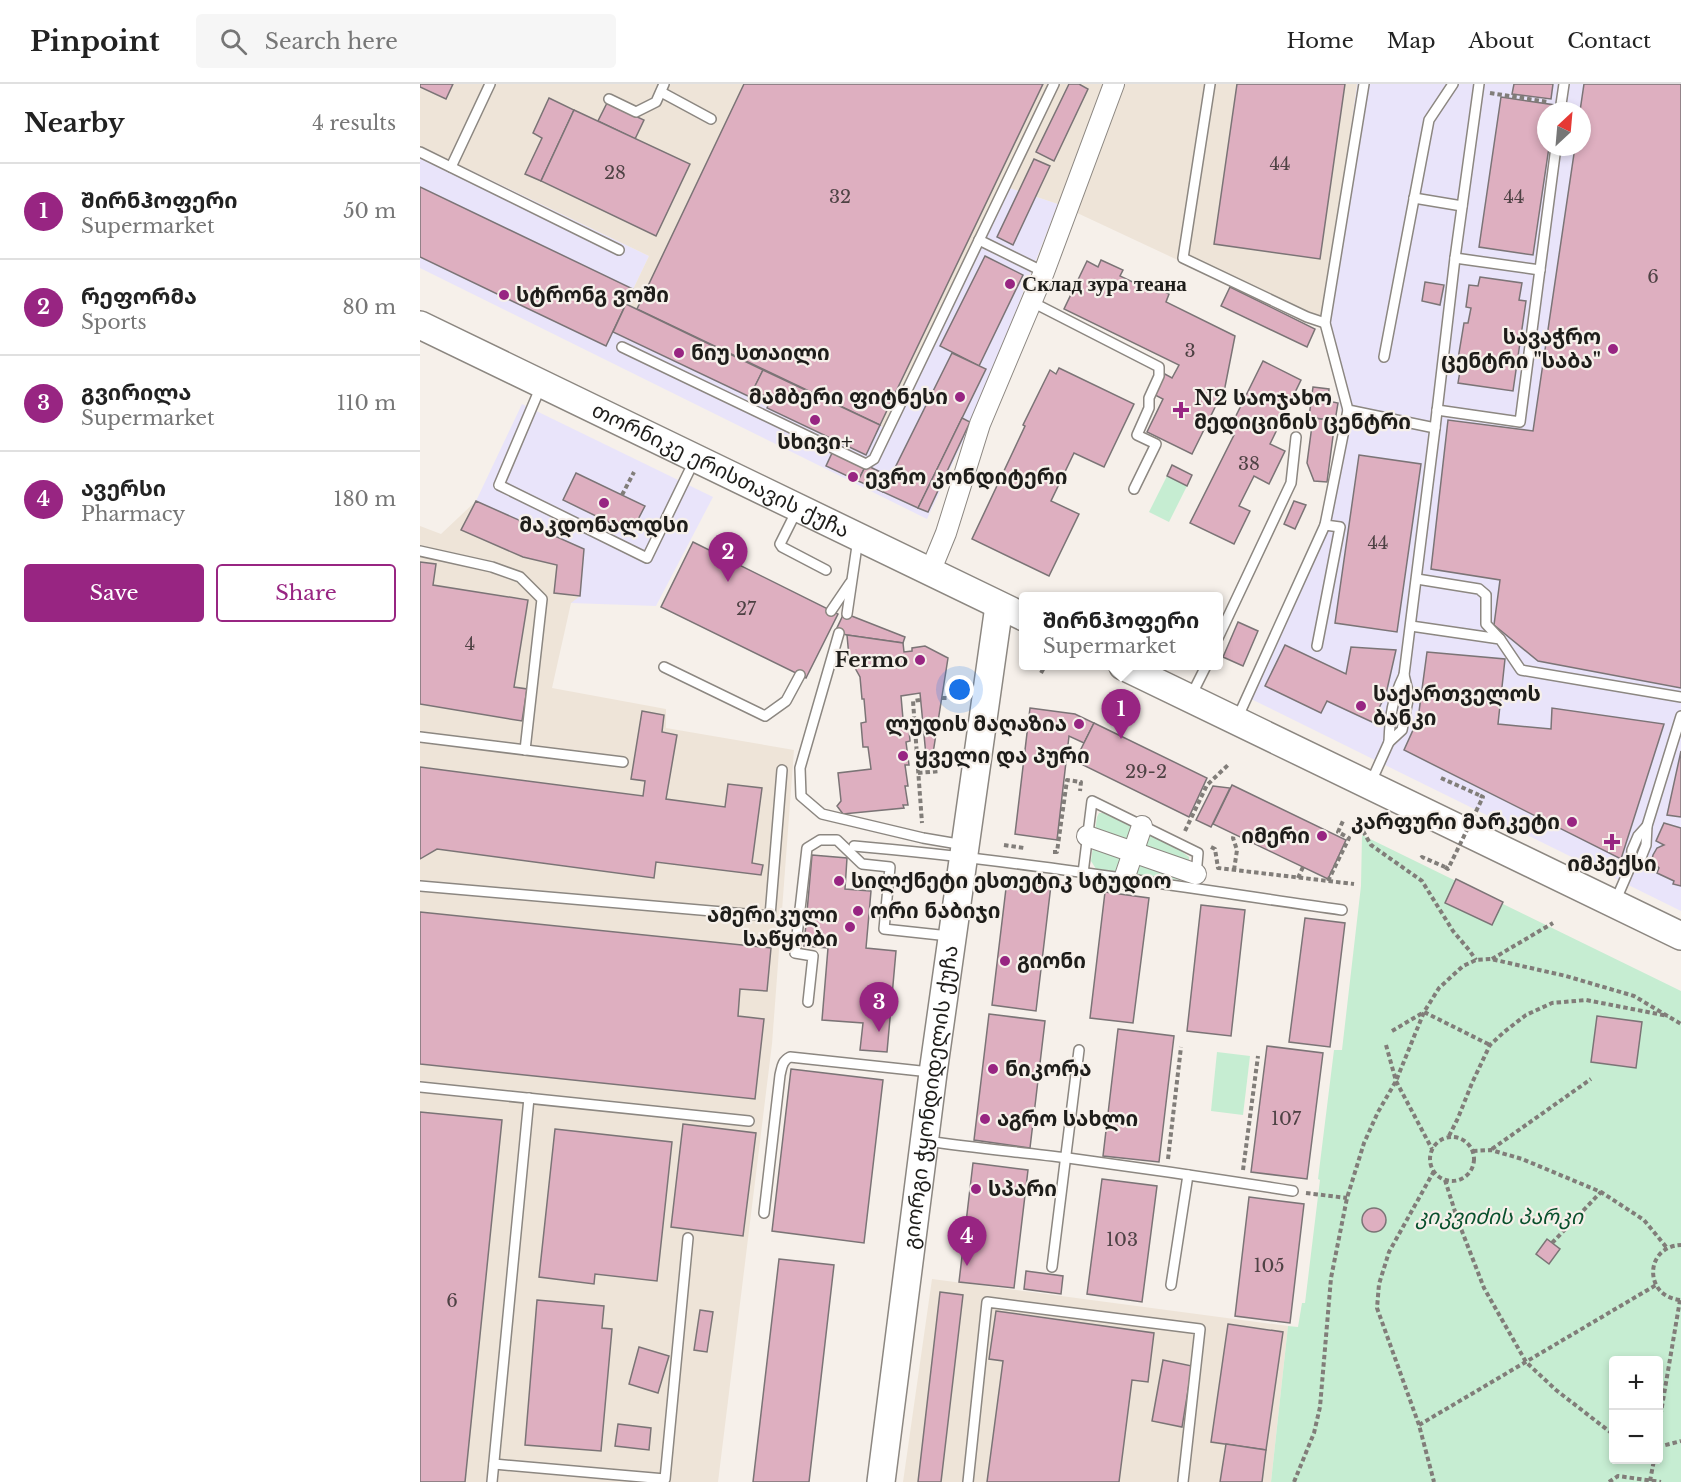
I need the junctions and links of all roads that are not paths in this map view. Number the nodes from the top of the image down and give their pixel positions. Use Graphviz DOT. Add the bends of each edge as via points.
graph roads {
  1 [pos="490,84"];
  2 [pos="1054,84"];
  3 [pos="1114,84"];
  4 [pos="1210,84"];
  5 [pos="1365,84"];
  6 [pos="1453,84"];
  7 [pos="1479,84"];
  8 [pos="1564,84"];
  9 [pos="663,88"];
  10 [pos="609,99"];
  11 [pos="1561,102"];
  12 [pos="711,119"];
  13 [pos="420,152"];
  14 [pos="1555,156"];
  15 [pos="451,167"];
  16 [pos="1414,198"];
  17 [pos="1462,206"];
  18 [pos="979,240"];
  19 [pos="619,250"];
  20 [pos="1455,258"];
  21 [pos="1540,270"];
  22 [pos="1044,272"];
  23 [pos="1032,302"];
  24 [pos="1325,323"];
  25 [pos="420,325"];
  26 [pos="622,347"];
  27 [pos="1383,357"];
  28 [pos="542,384"];
  29 [pos="1347,410"];
  30 [pos="1437,410"];
  31 [pos="1435,428"];
  32 [pos="1296,436"];
  33 [pos="696,458"];
  34 [pos="1134,489"];
  35 [pos="798,508"];
  36 [pos="1325,525"];
  37 [pos="858,537"];
  38 [pos="420,551"];
  39 [pos="826,570"];
  40 [pos="930,572"];
  41 [pos="853,579"];
  42 [pos="1417,579"];
  43 [pos="999,606"];
  44 [pos="831,611"];
  45 [pos="847,614"];
  46 [pos="1019,615"];
  47 [pos="1411,626"];
  48 [pos="1223,627"];
  49 [pos="839,633"];
  50 [pos="1500,639"];
  51 [pos="1317,646"];
  52 [pos="664,667"];
  53 [pos="1131,670"];
  54 [pos="1204,670"];
  55 [pos="800,675"];
  56 [pos="1404,675"];
  57 [pos="1681,697"];
  58 [pos="1190,698"];
  59 [pos="1681,716"];
  60 [pos="1236,720"];
  61 [pos="420,737"];
  62 [pos="1389,742"];
  63 [pos="525,750"];
  64 [pos="622,762"];
  65 [pos="782,770"];
  66 [pos="1369,784"];
  67 [pos="1142,826"];
  68 [pos="1087,836"];
  69 [pos="854,846"];
  70 [pos="965,851"];
  71 [pos="1133,852"];
  72 [pos="1083,873"];
  73 [pos="1124,879"];
  74 [pos="1196,881"];
  75 [pos="420,886"];
  76 [pos="1614,904"];
  77 [pos="1342,910"];
  78 [pos="952,936"];
  79 [pos="1681,936"];
  80 [pos="808,1002"];
  81 [pos="1079,1050"];
  82 [pos="933,1073"];
  83 [pos="420,1087"];
  84 [pos="529,1098"];
  85 [pos="749,1121"];
  86 [pos="925,1140"];
  87 [pos="1066,1158"];
  88 [pos="1188,1175"];
  89 [pos="1293,1191"];
  90 [pos="764,1214"];
  91 [pos="688,1238"];
  92 [pos="1053,1267"];
  93 [pos="1172,1285"];
  94 [pos="494,1464"];
  95 [pos="492,1482"];
  96 [pos="881,1482"];
  97 [pos="968,1482"];
  98 [pos="1183,1482"];
  1 -- 15 [label="lane"];
  2 -- 18 [label="lane"];
  3 -- 22 [label="street"];
  4 -- 24 [label="lane" via="1183,258"];
  5 -- 24 [label="lane"];
  6 -- 16 [label="lane" via="1429,120"];
  7 -- 17 [label="lane"];
  8 -- 11 [label="lane"];
  9 -- 10 [label="lane" via="656,102 636,112"];
  9 -- 12 [label="lane"];
  13 -- 15 [label="lane"];
  14 -- 21 [label="lane"];
  15 -- 19 [label="lane"];
  16 -- 17 [label="lane"];
  16 -- 27 [label="lane"];
  17 -- 20 [label="lane"];
  18 -- 22 [label="lane"];
  18 -- 26 [label="lane" via="874,459 866,464"];
  20 -- 21 [label="lane"];
  20 -- 30 [label="lane"];
  21 -- 30 [label="lane" via="1520,422"];
  22 -- 23 [label="street"];
  23 -- 34 [label="lane" via="1159,367 1149,408 1137,435 1156,444"];
  23 -- 40 [label="street" via="980,424"];
  24 -- 29 [label="lane"];
  25 -- 28 [label="main road, თორნიკე ერისთავის ქუჩა"];
  28 -- 33 [label="main road, თორნიკე ერისთავის ქუჩა"];
  28 -- 33 [label="lane" via="500,485 647,558"];
  29 -- 31 [label="lane"];
  29 -- 36 [label="lane"];
  30 -- 31 [label="lane"];
  31 -- 42 [label="lane"];
  32 -- 48 [label="lane" via="1291,483"];
  33 -- 35 [label="main road, თორნიკე ერისთავის ქუჩა"];
  35 -- 37 [label="main road, თორნიკე ერისთავის ქუჩა"];
  35 -- 39 [label="lane" via="781,541 782,547"];
  36 -- 51 [label="lane" via="1340,528"];
  36 -- 60 [label="lane"];
  37 -- 40 [label="main road, თორნიკე ერისთავის ქუჩა"];
  37 -- 41 [label="lane"];
  38 -- 63 [label="lane" via="520,577 542,599"];
  40 -- 43 [label="main road, თორნიკე ერისთავის ქუჩა"];
  41 -- 44 [label="lane"];
  41 -- 45 [label="lane"];
  42 -- 47 [label="lane"];
  42 -- 50 [label="lane" via="1479,589 1486,595 1486,624"];
  43 -- 46 [label="main road, თორნიკე ერისთავის ქუჩა"];
  43 -- 70 [label="main road, გიორგი ჭყონდიდელის ქუჩა"];
  47 -- 50 [label="lane"];
  47 -- 56 [label="lane"];
  49 -- 70 [label="lane" via="800,768 801,796 822,814"];
  50 -- 57 [label="lane" via="1521,670"];
  52 -- 55 [label="lane" via="765,716 786,701"];
  53 -- 58 [label="main road"];
  54 -- 58 [label="lane"];
  56 -- 62 [label="lane" via="1396,693"];
  56 -- 62 [label="lane" via="1409,695 1402,730"];
  58 -- 60 [label="main road"];
  59 -- 76 [label="lane" via="1647,826 1646,845 1640,860 1631,865"];
  60 -- 66 [label="main road"];
  61 -- 63 [label="lane"];
  62 -- 66 [label="lane"];
  63 -- 64 [label="lane"];
  65 -- 75 [label="lane" via="770,916"];
  66 -- 76 [label="main road"];
  67 -- 68 [label="lane" via="1092,801"];
  67 -- 71 [label="street"];
  67 -- 74 [label="lane" via="1198,853"];
  68 -- 71 [label="street"];
  68 -- 72 [label="lane"];
  69 -- 70 [label="lane"];
  70 -- 72 [label="lane"];
  70 -- 78 [label="main road, გიორგი ჭყონდიდელის ქუჩა"];
  71 -- 73 [label="street"];
  71 -- 74 [label="street"];
  72 -- 73 [label="lane"];
  73 -- 74 [label="lane"];
  74 -- 77 [label="lane"];
  76 -- 79 [label="main road"];
  78 -- 80 [label="lane" via="884,929 890,867 862,864 837,840 820,840 807,848 795,953 813,956"];
  78 -- 82 [label="main road, გიორგი ჭყონდიდელის ქუჩა"];
  81 -- 87 [label="lane"];
  82 -- 86 [label="main road, გიორგი ჭყონდიდელის ქუჩა"];
  82 -- 90 [label="lane" via="790,1057 785,1060"];
  83 -- 84 [label="lane"];
  84 -- 85 [label="lane"];
  84 -- 94 [label="lane"];
  86 -- 87 [label="lane"];
  86 -- 96 [label="main road, გიორგი ჭყონდიდელის ქუჩა"];
  87 -- 88 [label="lane"];
  87 -- 92 [label="lane"];
  88 -- 89 [label="lane"];
  88 -- 93 [label="lane"];
  91 -- 94 [label="lane" via="665,1479"];
  94 -- 95 [label="lane"];
  97 -- 98 [label="lane" via="987,1302 1200,1329"];
}
